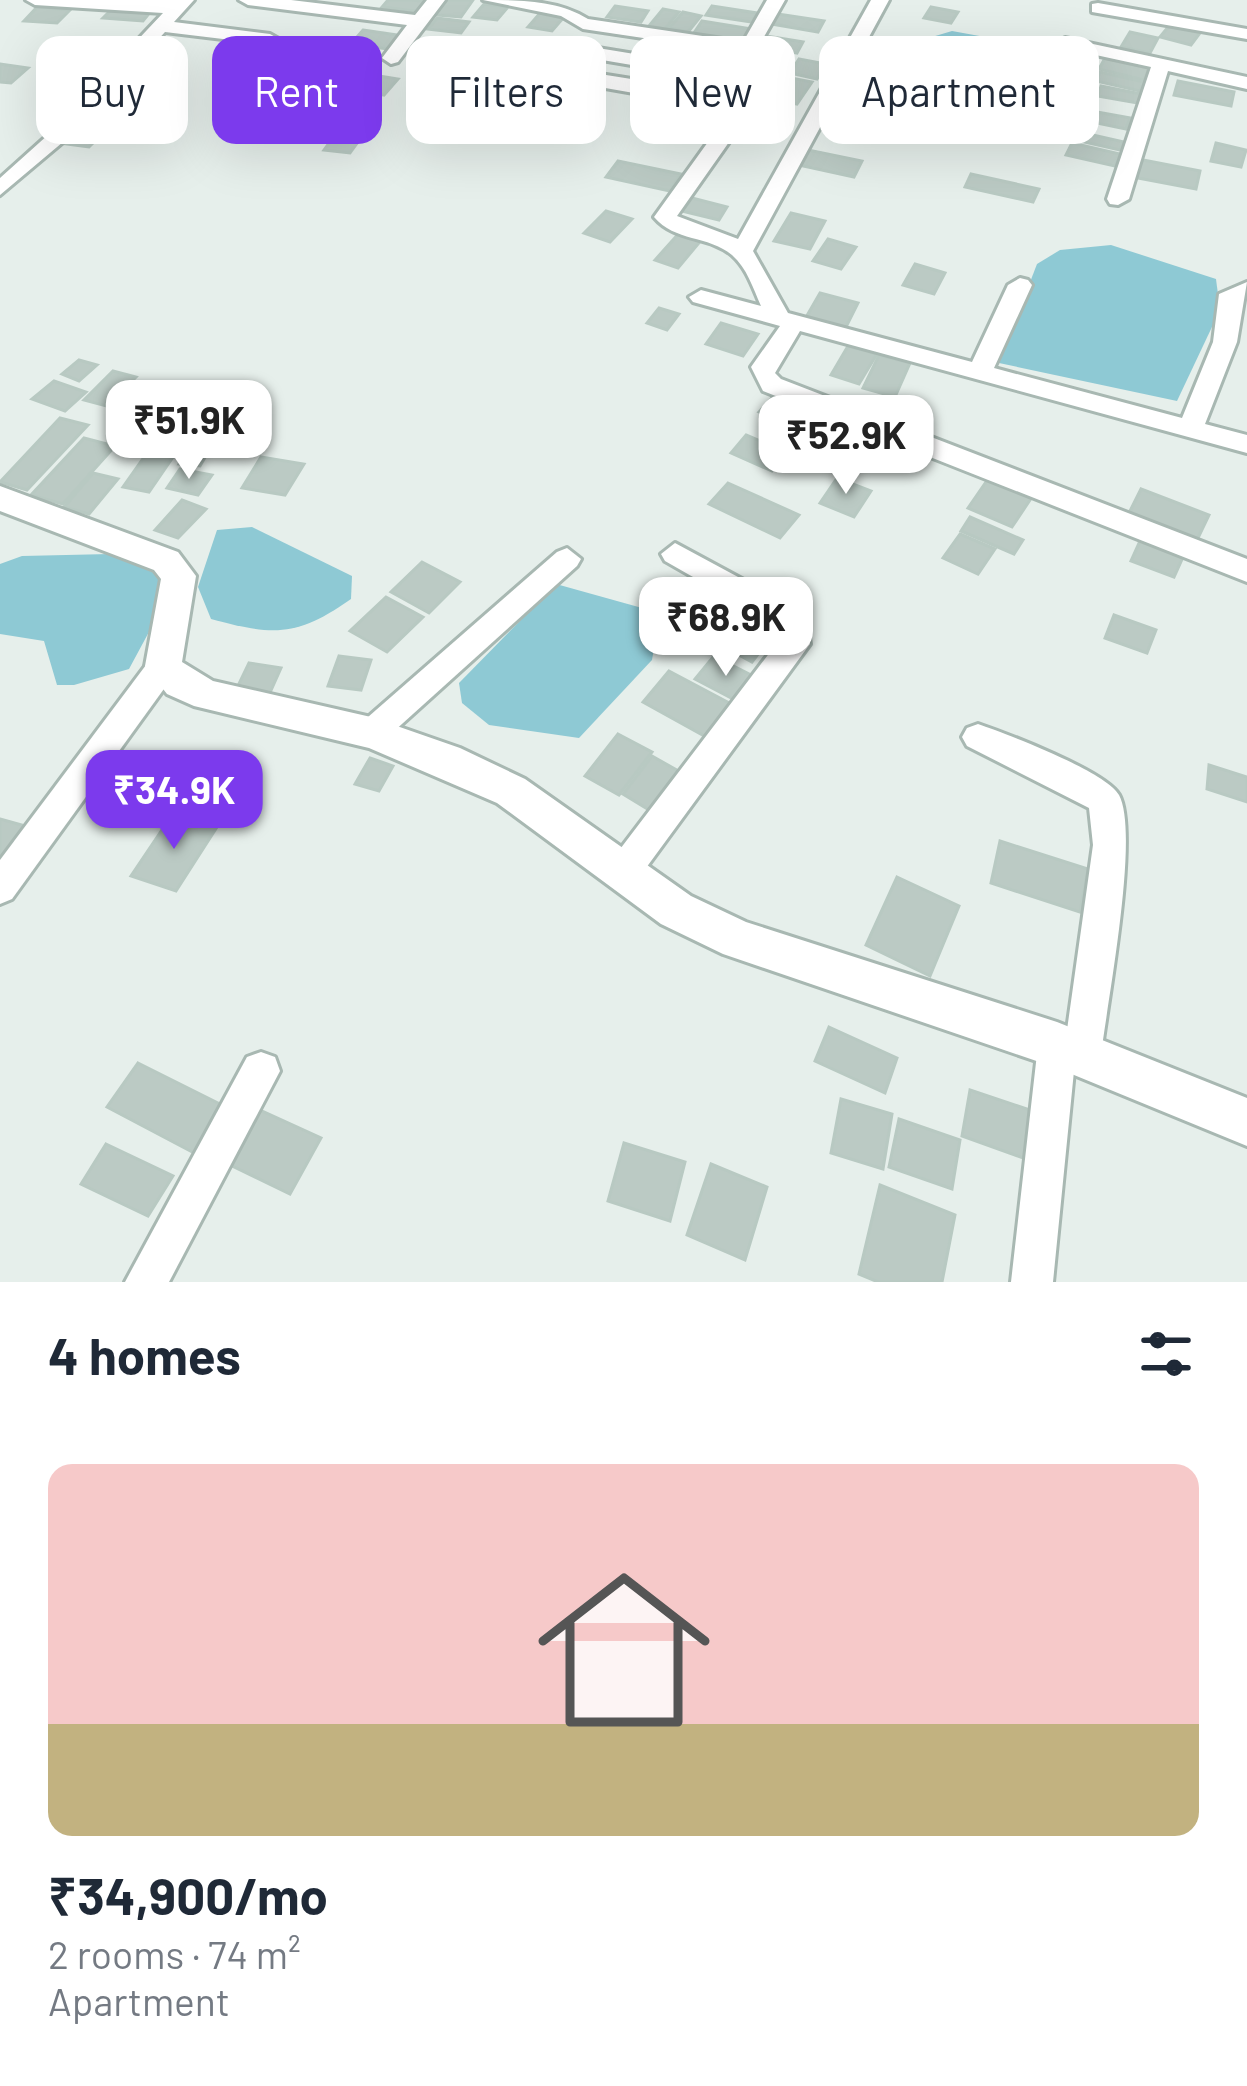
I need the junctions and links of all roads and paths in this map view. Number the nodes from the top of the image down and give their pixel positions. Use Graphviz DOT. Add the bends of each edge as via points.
graph roads {
  1 [pos="35,0"];
  2 [pos="248,0"];
  3 [pos="436,0"];
  4 [pos="493,0"];
  5 [pos="776,0"];
  6 [pos="880,0"];
  7 [pos="182,4"];
  8 [pos="1098,8"];
  9 [pos="420,21"];
  10 [pos="161,26"];
  11 [pos="1247,34"];
  12 [pos="246,36"];
  13 [pos="666,36"];
  14 [pos="755,36"];
  15 [pos="1099,51"];
  16 [pos="392,58"];
  17 [pos="1161,65"];
  18 [pos="1247,83"];
  19 [pos="719,144"];
  20 [pos="0,189"];
  21 [pos="1118,199"];
  22 [pos="742,252"];
  23 [pos="1020,285"];
  24 [pos="1247,289"];
  25 [pos="701,297"];
  26 [pos="787,319"];
  27 [pos="981,370"];
  28 [pos="1191,427"];
  29 [pos="1247,444"];
  30 [pos="0,498"];
  31 [pos="675,554"];
  32 [pos="566,559"];
  33 [pos="1247,571"];
  34 [pos="163,666"];
  35 [pos="371,733"];
  36 [pos="977,737"];
  37 [pos="622,872"];
  38 [pos="0,887"];
  39 [pos="1070,1050"];
  40 [pos="261,1071"];
  41 [pos="1247,1123"];
  42 [pos="146,1282"];
  43 [pos="1032,1282"];
  1 -- 7 [label="street"];
  2 -- 9 [label="street"];
  3 -- 9 [label="street"];
  4 -- 13 [label="street"];
  5 -- 14 [label="street"];
  6 -- 22 [label="street"];
  7 -- 10 [label="street"];
  8 -- 11 [label="street"];
  9 -- 16 [label="street"];
  10 -- 12 [label="street"];
  10 -- 20 [label="street"];
  15 -- 17 [label="street"];
  17 -- 18 [label="street"];
  17 -- 21 [label="street"];
  19 -- 22 [label="street" via="665,217"];
  22 -- 26 [label="street"];
  23 -- 27 [label="street"];
  24 -- 28 [label="street" via="1231,294 1225,342"];
  25 -- 26 [label="street"];
  26 -- 27 [label="street"];
  26 -- 33 [label="street" via="763,367 772,385"];
  27 -- 28 [label="street"];
  28 -- 29 [label="street"];
  30 -- 34 [label="street" via="166,561 179,576"];
  31 -- 37 [label="street" via="782,614 797,638"];
  32 -- 35 [label="street"];
  34 -- 35 [label="street" via="207,695"];
  34 -- 38 [label="street"];
  35 -- 37 [label="street" via="511,791"];
  36 -- 39 [label="street" via="1106,801 1110,845"];
  37 -- 39 [label="street" via="738,940"];
  39 -- 41 [label="street"];
  39 -- 43 [label="street"];
  40 -- 42 [label="street"];
}
